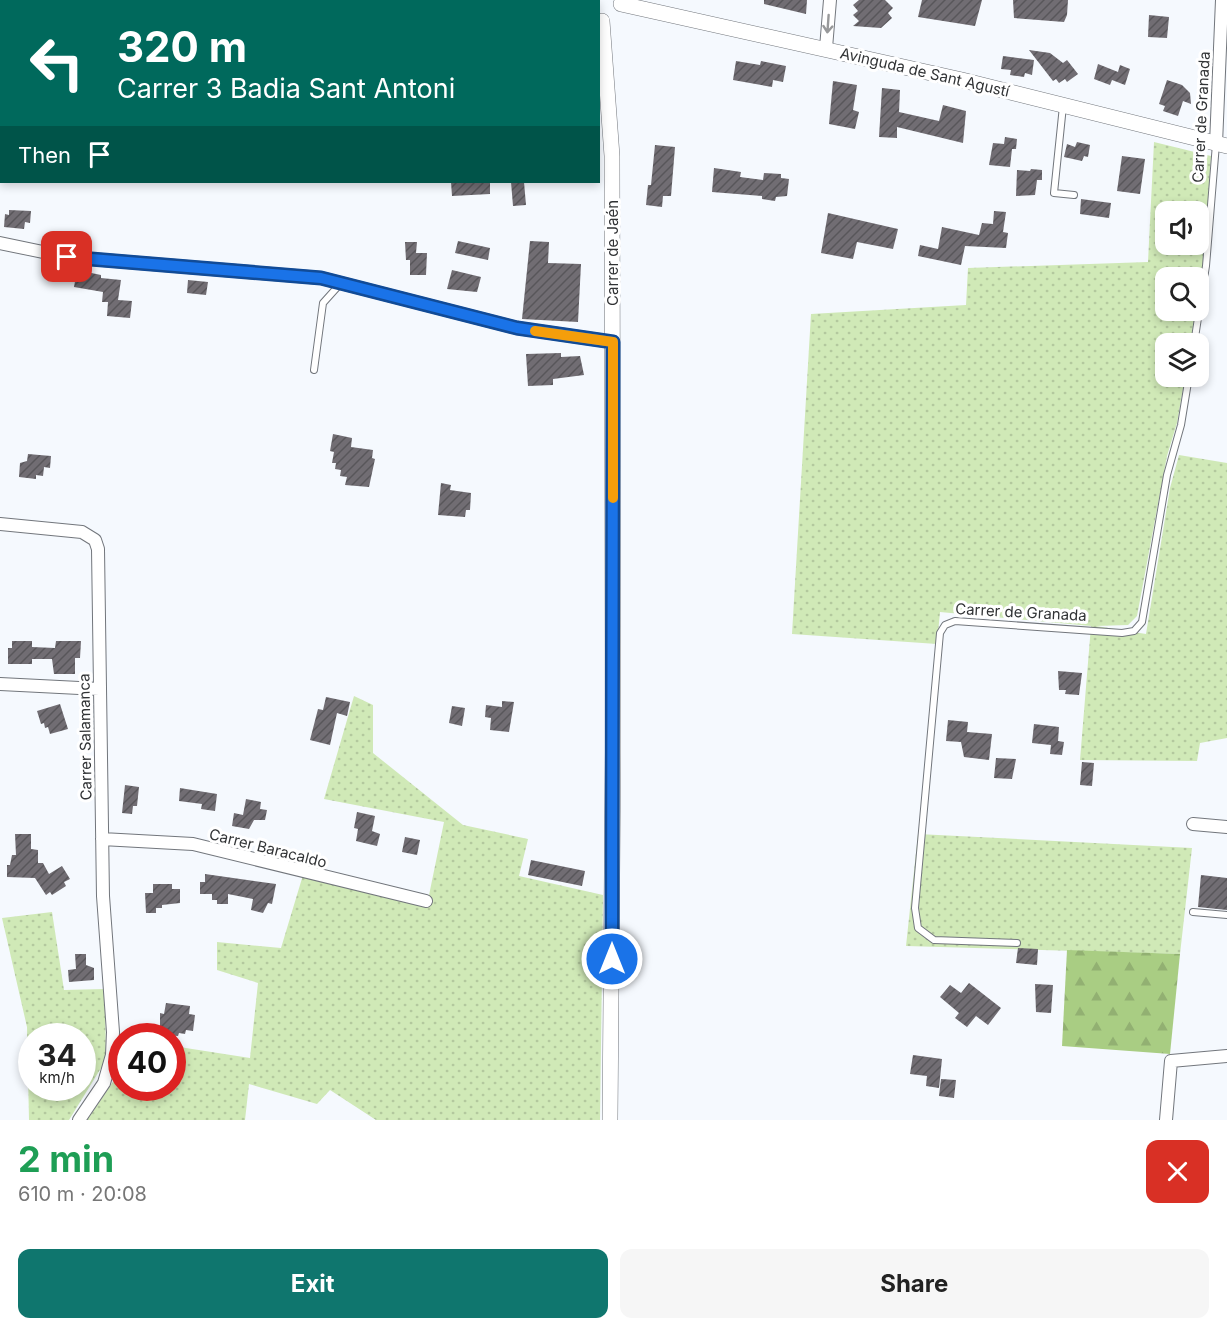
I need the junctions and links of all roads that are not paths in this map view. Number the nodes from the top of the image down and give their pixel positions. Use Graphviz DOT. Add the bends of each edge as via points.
graph roads {
  1 [pos="830,0"];
  2 [pos="1222,0"];
  3 [pos="621,2"];
  4 [pos="600,21"];
  5 [pos="826,48"];
  6 [pos="1063,105"];
  7 [pos="1222,145"];
  8 [pos="1074,195"];
  9 [pos="0,243"];
  10 [pos="341,282"];
  11 [pos="616,333"];
  12 [pos="1196,333"];
  13 [pos="314,370"];
  14 [pos="1187,387"];
  15 [pos="0,524"];
  16 [pos="0,684"];
  17 [pos="99,689"];
  18 [pos="1193,824"];
  19 [pos="1227,827"];
  20 [pos="102,839"];
  21 [pos="426,902"];
  22 [pos="1193,912"];
  23 [pos="1227,915"];
  24 [pos="1017,943"];
  25 [pos="1227,1056"];
  26 [pos="80,1120"];
  27 [pos="610,1120"];
  28 [pos="1166,1120"];
  1 -- 5 [label="street, one-way"];
  2 -- 7 [label="street, Carrer de Granada"];
  3 -- 4 [label="street" via="615,15"];
  3 -- 5 [label="street, Avinguda de Sant Agustí"];
  4 -- 11 [label="street, Carrer de Jaén" via="612,156"];
  5 -- 6 [label="street, Avinguda de Sant Agustí"];
  6 -- 7 [label="street, Avinguda de Sant Agustí"];
  6 -- 8 [label="lane" via="1054,193"];
  7 -- 12 [label="lane, Carrer de Granada"];
  9 -- 10 [label="street" via="67,257"];
  10 -- 11 [label="street" via="517,328"];
  10 -- 13 [label="lane" via="323,303"];
  11 -- 27 [label="street, Carrer de Jaén"];
  14 -- 24 [label="lane, Carrer de Granada" via="1167,475 1142,622 1134,631 955,621 945,625 940,633 915,908 918,928 934,940"];
  15 -- 17 [label="street, Carrer Salamanca" via="82,532 95,540"];
  16 -- 17 [label="street"];
  17 -- 20 [label="street, Carrer Salamanca"];
  18 -- 19 [label="street"];
  20 -- 21 [label="street, Carrer Baracaldo" via="193,844"];
  20 -- 26 [label="street, Carrer Salamanca" via="112,1055 104,1083"];
  22 -- 23 [label="lane"];
  25 -- 28 [label="street" via="1172,1061"];
}
